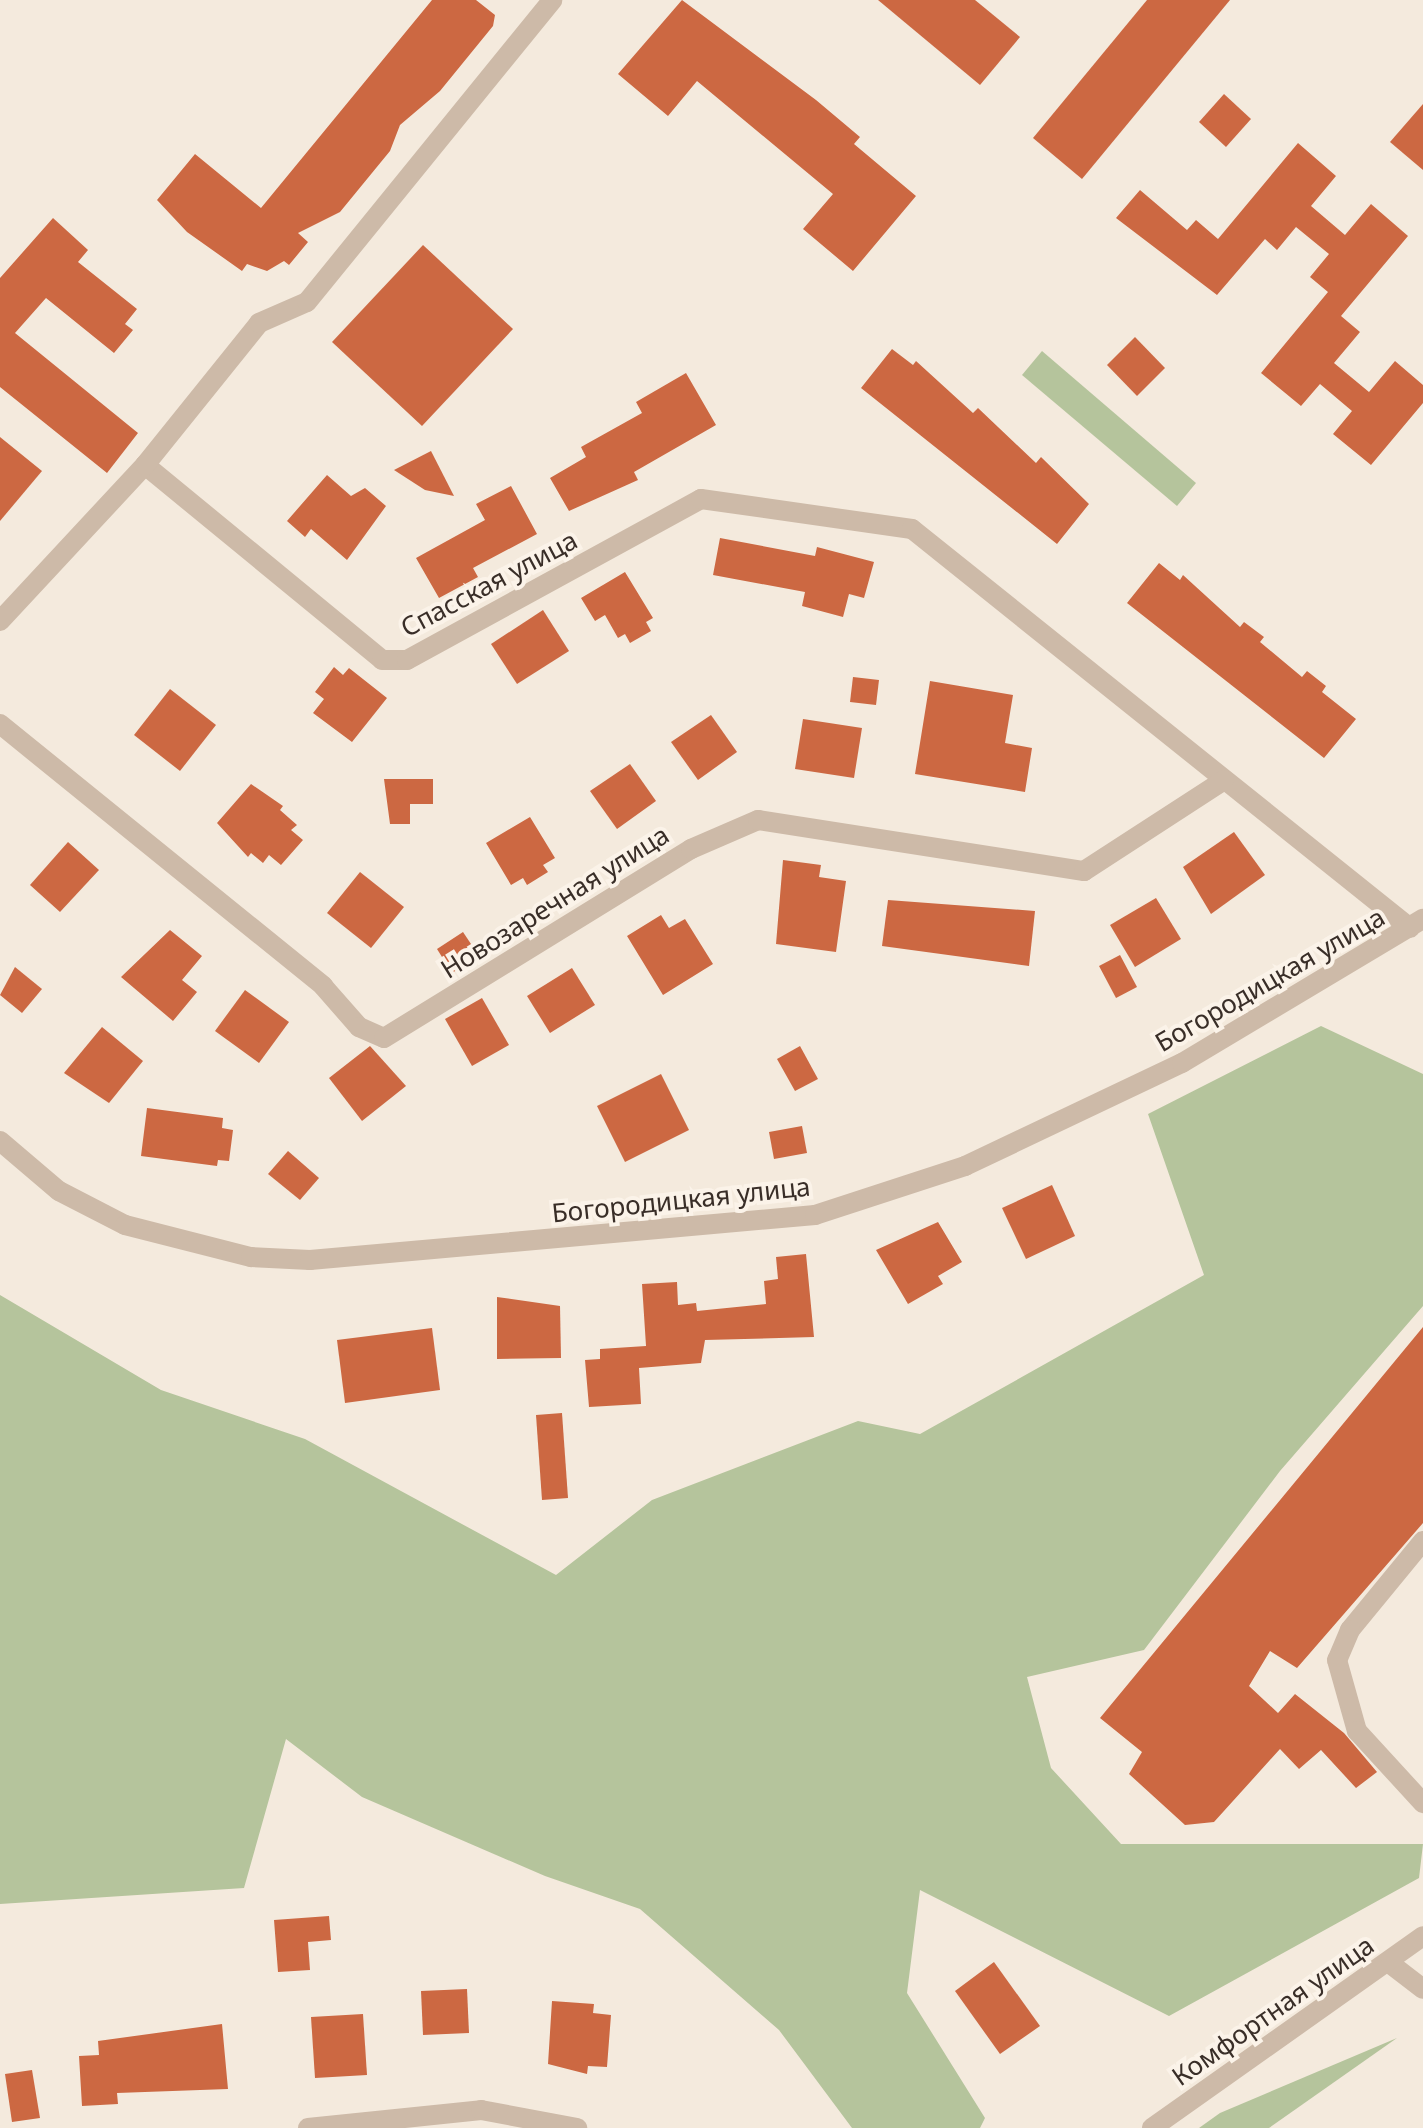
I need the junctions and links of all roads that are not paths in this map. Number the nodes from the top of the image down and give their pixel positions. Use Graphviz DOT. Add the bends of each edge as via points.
graph roads {
  1 [pos="552,0"];
  2 [pos="145,465"];
  3 [pos="0,621"];
  4 [pos="0,724"];
  5 [pos="1224,780"];
  6 [pos="1416,923"];
  7 [pos="0,1141"];
  8 [pos="1423,1541"];
  9 [pos="1423,1803"];
  10 [pos="1423,1936"];
  11 [pos="1388,1962"];
  12 [pos="1423,1989"];
  13 [pos="308,2128"];
  14 [pos="577,2128"];
  15 [pos="1152,2128"];
  1 -- 2 [label="street" via="307,302 259,323"];
  2 -- 3 [label="street"];
  2 -- 5 [label="street, Спасская улица" via="382,660 407,660 701,499 912,529"];
  4 -- 5 [label="street, Новозаречная улица" via="323,986 359,1027 384,1038 691,849 758,820 1084,871"];
  5 -- 6 [label="street"];
  6 -- 7 [label="street, Богородицкая улица" via="1182,1063 965,1166 815,1215 310,1260 251,1257 125,1225 59,1191"];
  8 -- 9 [label="street" via="1350,1630 1337,1660 1357,1731"];
  10 -- 11 [label="street, Комфортная улица"];
  11 -- 12 [label="street"];
  11 -- 15 [label="street, Комфортная улица"];
  13 -- 14 [label="street" via="481,2110"];
}
